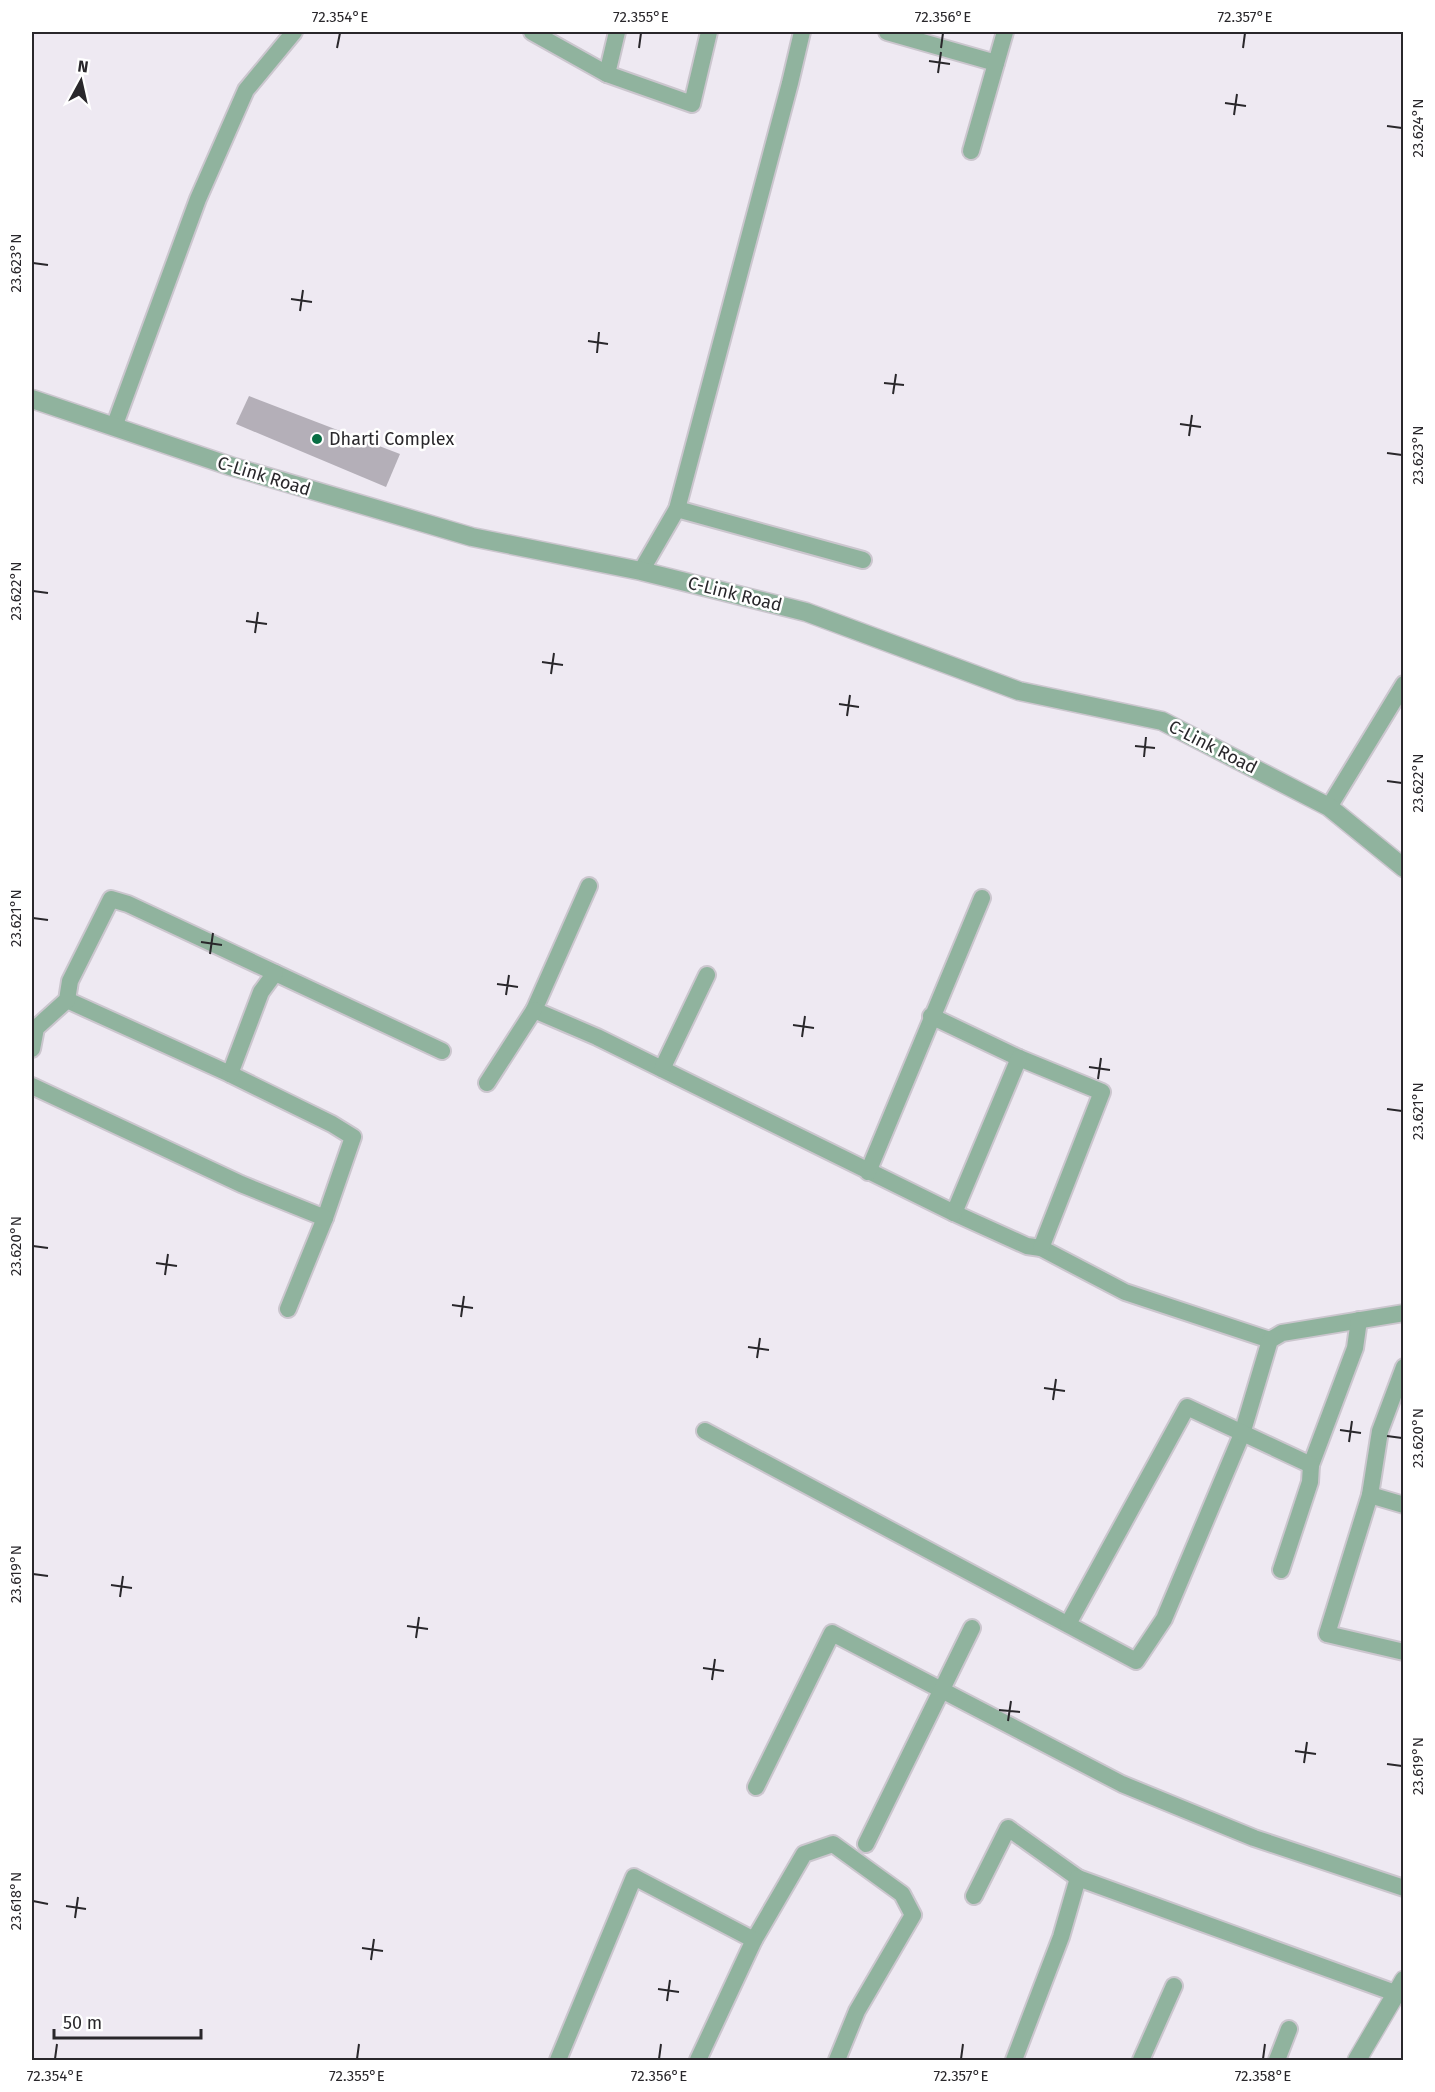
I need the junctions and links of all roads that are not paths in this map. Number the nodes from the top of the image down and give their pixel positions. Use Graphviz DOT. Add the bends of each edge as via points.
graph roads {
  1 [pos="294,32"];
  2 [pos="532,32"];
  3 [pos="617,32"];
  4 [pos="710,32"];
  5 [pos="802,32"];
  6 [pos="887,32"];
  7 [pos="1005,32"];
  8 [pos="909,35"];
  9 [pos="996,63"];
  10 [pos="607,74"];
  11 [pos="971,151"];
  12 [pos="32,399"];
  13 [pos="114,427"];
  14 [pos="677,509"];
  15 [pos="863,561"];
  16 [pos="641,571"];
  17 [pos="1404,684"];
  18 [pos="1329,807"];
  19 [pos="1404,868"];
  20 [pos="589,886"];
  21 [pos="982,898"];
  22 [pos="275,973"];
  23 [pos="707,975"];
  24 [pos="67,1000"];
  25 [pos="534,1010"];
  26 [pos="931,1016"];
  27 [pos="34,1026"];
  28 [pos="32,1049"];
  29 [pos="442,1051"];
  30 [pos="1019,1058"];
  31 [pos="662,1069"];
  32 [pos="230,1074"];
  33 [pos="487,1083"];
  34 [pos="32,1086"];
  35 [pos="868,1172"];
  36 [pos="954,1213"];
  37 [pos="325,1218"];
  38 [pos="1041,1248"];
  39 [pos="288,1310"];
  40 [pos="1404,1313"];
  41 [pos="1359,1320"];
  42 [pos="1270,1340"];
  43 [pos="1404,1367"];
  44 [pos="705,1431"];
  45 [pos="1242,1434"];
  46 [pos="1311,1465"];
  47 [pos="1370,1495"];
  48 [pos="1404,1506"];
  49 [pos="1281,1570"];
  50 [pos="1068,1624"];
  51 [pos="972,1628"];
  52 [pos="1404,1653"];
  53 [pos="942,1690"];
  54 [pos="756,1787"];
  55 [pos="866,1844"];
  56 [pos="1078,1878"];
  57 [pos="1404,1888"];
  58 [pos="974,1896"];
  59 [pos="754,1940"];
  60 [pos="1174,1986"];
  61 [pos="1399,1987"];
  62 [pos="1289,2029"];
  63 [pos="558,2061"];
  64 [pos="698,2061"];
  65 [pos="837,2061"];
  66 [pos="1014,2061"];
  67 [pos="1141,2061"];
  68 [pos="1276,2061"];
  69 [pos="1357,2061"];
  1 -- 13 [label="street" via="246,90 198,199"];
  2 -- 10 [label="street"];
  3 -- 10 [label="street"];
  4 -- 10 [label="street" via="692,104"];
  5 -- 14 [label="street"];
  6 -- 8 [label="street"];
  7 -- 9 [label="street"];
  8 -- 9 [label="street"];
  9 -- 11 [label="street"];
  12 -- 13 [label="street, C-Link Road"];
  13 -- 16 [label="street, C-Link Road" via="230,466 472,537"];
  14 -- 15 [label="street"];
  14 -- 16 [label="street"];
  16 -- 18 [label="street, C-Link Road" via="807,612 1019,691 1162,721"];
  17 -- 18 [label="street"];
  18 -- 19 [label="street, C-Link Road"];
  20 -- 25 [label="street"];
  21 -- 26 [label="street"];
  22 -- 24 [label="street" via="111,899 70,981"];
  22 -- 29 [label="street"];
  22 -- 32 [label="street" via="261,992"];
  23 -- 31 [label="street"];
  24 -- 27 [label="street"];
  24 -- 32 [label="street"];
  25 -- 31 [label="street"];
  25 -- 33 [label="street"];
  26 -- 30 [label="street"];
  26 -- 35 [label="street"];
  27 -- 28 [label="street"];
  30 -- 36 [label="street"];
  30 -- 38 [label="street" via="1102,1092"];
  31 -- 35 [label="street"];
  32 -- 37 [label="street" via="353,1137"];
  34 -- 37 [label="street" via="241,1184"];
  35 -- 36 [label="street"];
  36 -- 38 [label="street" via="1027,1246"];
  37 -- 39 [label="street"];
  38 -- 42 [label="street" via="1125,1292"];
  40 -- 41 [label="street"];
  41 -- 42 [label="street" via="1282,1333"];
  41 -- 46 [label="street" via="1355,1348"];
  42 -- 45 [label="street"];
  43 -- 47 [label="street" via="1380,1431"];
  44 -- 50 [label="street"];
  45 -- 46 [label="street"];
  45 -- 50 [label="street" via="1188,1407"];
  45 -- 50 [label="street" via="1164,1619 1136,1661"];
  46 -- 49 [label="street" via="1310,1482"];
  47 -- 48 [label="street"];
  47 -- 52 [label="street" via="1327,1634"];
  51 -- 53 [label="street"];
  53 -- 54 [label="street" via="832,1633"];
  53 -- 55 [label="street"];
  53 -- 57 [label="street" via="1122,1784 1254,1839"];
  56 -- 58 [label="street" via="1008,1828"];
  56 -- 61 [label="street"];
  56 -- 66 [label="street" via="1061,1938"];
  59 -- 63 [label="street" via="634,1877"];
  59 -- 64 [label="street"];
  59 -- 65 [label="street" via="804,1854 833,1844 902,1894 913,1915 857,2011"];
  60 -- 67 [label="street"];
  61 -- 69 [label="street"];
  62 -- 68 [label="street"];
}
